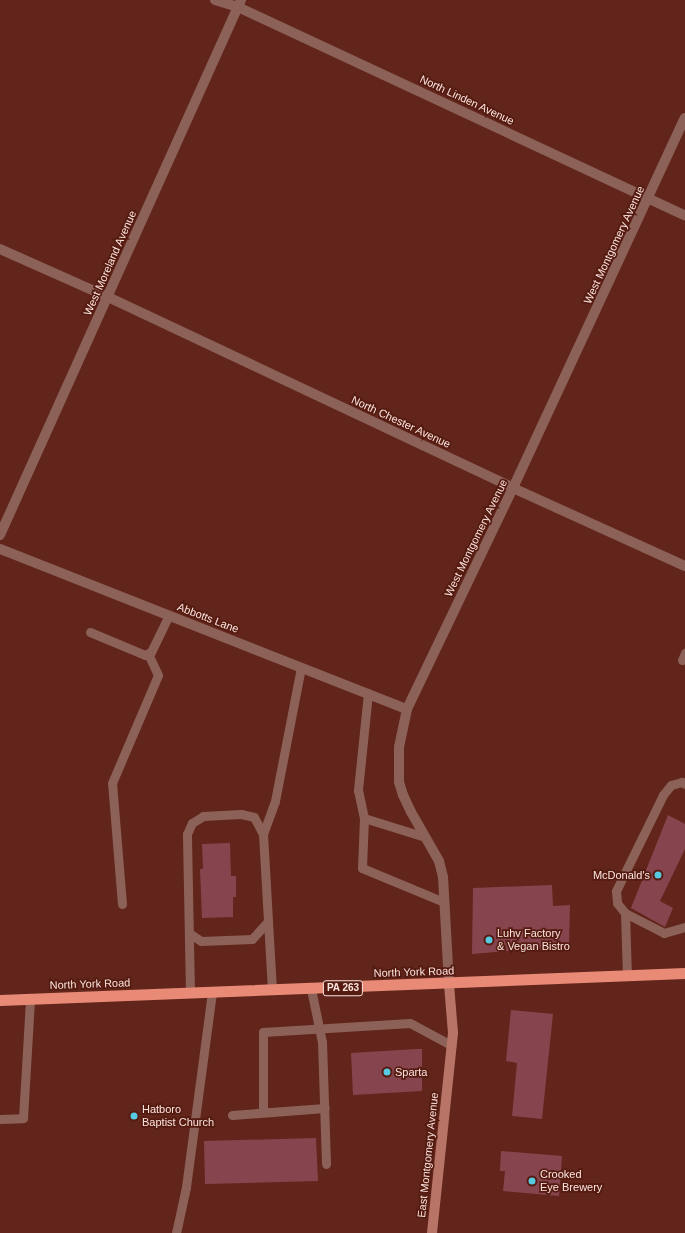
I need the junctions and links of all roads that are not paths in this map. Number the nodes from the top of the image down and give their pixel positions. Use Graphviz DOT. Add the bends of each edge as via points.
graph roads {
  1 [pos="215,0"];
  2 [pos="239,3"];
  3 [pos="685,118"];
  4 [pos="649,199"];
  5 [pos="685,215"];
  6 [pos="0,249"];
  7 [pos="108,297"];
  8 [pos="513,488"];
  9 [pos="0,535"];
  10 [pos="0,549"];
  11 [pos="685,566"];
  12 [pos="170,616"];
  13 [pos="90,632"];
  14 [pos="148,654"];
  15 [pos="301,667"];
  16 [pos="368,693"];
  17 [pos="407,709"];
  18 [pos="685,784"];
  19 [pos="364,818"];
  20 [pos="263,834"];
  21 [pos="425,837"];
  22 [pos="444,902"];
  23 [pos="122,904"];
  24 [pos="625,913"];
  25 [pos="268,921"];
  26 [pos="685,927"];
  27 [pos="189,933"];
  28 [pos="685,973"];
  29 [pos="627,976"];
  30 [pos="449,984"];
  31 [pos="311,989"];
  32 [pos="272,990"];
  33 [pos="212,992"];
  34 [pos="190,993"];
  35 [pos="30,999"];
  36 [pos="0,1000"];
  37 [pos="319,1028"];
  38 [pos="451,1045"];
  39 [pos="325,1108"];
  40 [pos="264,1112"];
  41 [pos="232,1115"];
  42 [pos="0,1119"];
  43 [pos="326,1164"];
  44 [pos="176,1233"];
  45 [pos="432,1233"];
  1 -- 2 [label="street, North Linden Avenue"];
  2 -- 4 [label="street, North Linden Avenue"];
  2 -- 7 [label="street, West Moreland Avenue"];
  3 -- 4 [label="street, West Montgomery Avenue"];
  4 -- 5 [label="street, North Linden Avenue"];
  4 -- 8 [label="street, West Montgomery Avenue"];
  6 -- 7 [label="street, North Chester Avenue"];
  7 -- 8 [label="street, North Chester Avenue"];
  7 -- 9 [label="street, West Moreland Avenue"];
  8 -- 11 [label="street, North Chester Avenue"];
  8 -- 17 [label="street, West Montgomery Avenue"];
  10 -- 12 [label="street, Abbotts Lane"];
  12 -- 14 [label="lane" via="152,652"];
  12 -- 15 [label="street, Abbotts Lane"];
  13 -- 14 [label="lane"];
  14 -- 23 [label="lane" via="158,675 112,783"];
  15 -- 16 [label="street, Abbotts Lane"];
  15 -- 20 [label="lane" via="275,801"];
  16 -- 17 [label="street, Abbotts Lane"];
  16 -- 19 [label="lane" via="358,790"];
  17 -- 21 [label="street, West Montgomery Avenue" via="399,747 400,782 403,795"];
  18 -- 24 [label="lane" via="682,782 671,785 663,795 616,891 617,903"];
  19 -- 21 [label="lane"];
  19 -- 22 [label="lane" via="362,868"];
  20 -- 25 [label="lane"];
  20 -- 27 [label="lane" via="254,817 241,814 203,816 192,823 187,834"];
  21 -- 22 [label="street, West Montgomery Avenue" via="439,861 443,877"];
  22 -- 30 [label="street, West Montgomery Avenue"];
  24 -- 26 [label="lane" via="664,933"];
  24 -- 29 [label="lane"];
  25 -- 27 [label="lane" via="252,939 201,941"];
  25 -- 32 [label="lane"];
  27 -- 34 [label="lane"];
  28 -- 29 [label="highway, North York Road / PA 263"];
  29 -- 30 [label="highway, North York Road / PA 263"];
  30 -- 31 [label="highway, North York Road / PA 263"];
  30 -- 38 [label="main road, East Montgomery Avenue" via="453,1033"];
  31 -- 32 [label="highway, North York Road / PA 263"];
  31 -- 37 [label="lane"];
  32 -- 33 [label="highway, North York Road / PA 263"];
  33 -- 34 [label="highway, North York Road / PA 263"];
  33 -- 44 [label="lane" via="186,1187"];
  34 -- 35 [label="highway, North York Road / PA 263"];
  35 -- 36 [label="highway, North York Road / PA 263"];
  35 -- 42 [label="lane" via="23,1118"];
  37 -- 38 [label="lane" via="410,1023"];
  37 -- 39 [label="lane"];
  37 -- 40 [label="lane" via="263,1032"];
  38 -- 45 [label="main road, East Montgomery Avenue"];
  39 -- 40 [label="lane"];
  39 -- 43 [label="lane"];
  40 -- 41 [label="lane"];
}
